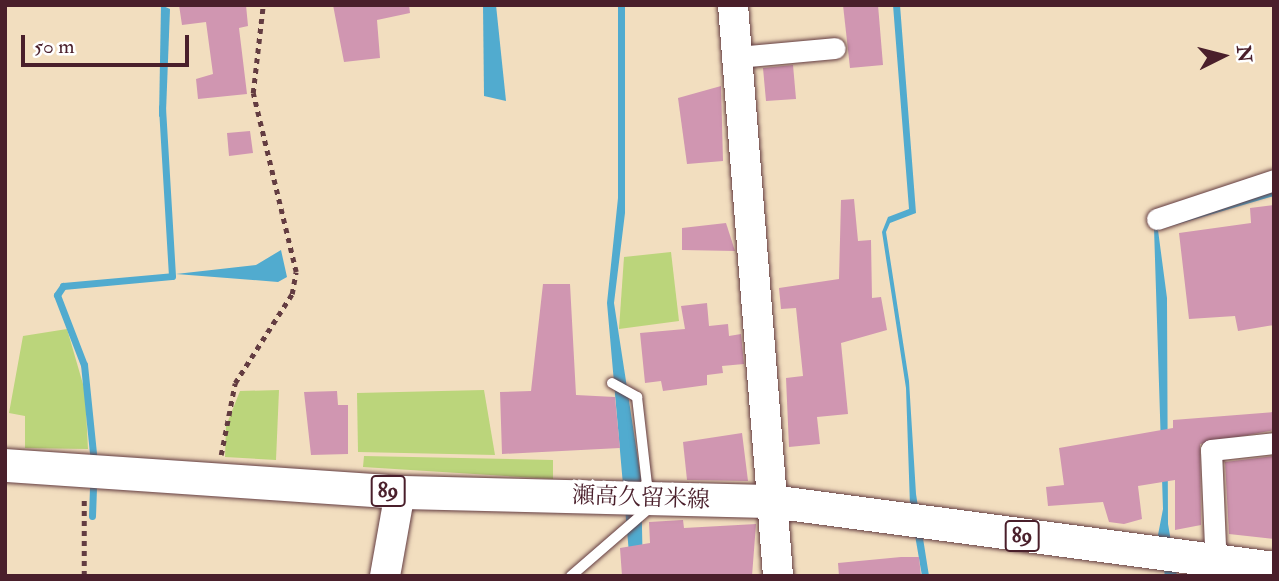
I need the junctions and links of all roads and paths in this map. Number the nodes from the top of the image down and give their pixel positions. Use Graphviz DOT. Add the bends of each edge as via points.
graph roads {
  1 [pos="262,5"];
  2 [pos="733,5"];
  3 [pos="835,48"];
  4 [pos="737,57"];
  5 [pos="1274,180"];
  6 [pos="1157,219"];
  7 [pos="612,383"];
  8 [pos="1274,443"];
  9 [pos="5,466"];
  10 [pos="84,471"];
  11 [pos="220,477"];
  12 [pos="400,492"];
  13 [pos="654,498"];
  14 [pos="771,501"];
  15 [pos="1209,560"];
  16 [pos="1274,568"];
  17 [pos="84,576"];
  18 [pos="385,576"];
  19 [pos="571,576"];
  20 [pos="778,576"];
  1 -- 11 [label="path" via="253,93 296,272 292,294 235,383 222,425"];
  2 -- 4 [label="street"];
  3 -- 4 [label="street"];
  4 -- 14 [label="street"];
  5 -- 6 [label="street"];
  7 -- 13 [label="lane" via="638,397"];
  8 -- 15 [label="street" via="1211,450 1215,546"];
  9 -- 10 [label="main road, 瀬高久留米線 / 89"];
  10 -- 11 [label="main road, 瀬高久留米線 / 89"];
  10 -- 17 [label="path"];
  11 -- 12 [label="main road, 瀬高久留米線 / 89"];
  12 -- 13 [label="main road, 瀬高久留米線 / 89"];
  12 -- 18 [label="street"];
  13 -- 14 [label="main road, 瀬高久留米線 / 89"];
  13 -- 19 [label="lane"];
  14 -- 15 [label="main road, 瀬高久留米線 / 89"];
  14 -- 20 [label="street"];
  15 -- 16 [label="main road, 瀬高久留米線 / 89"];
}
